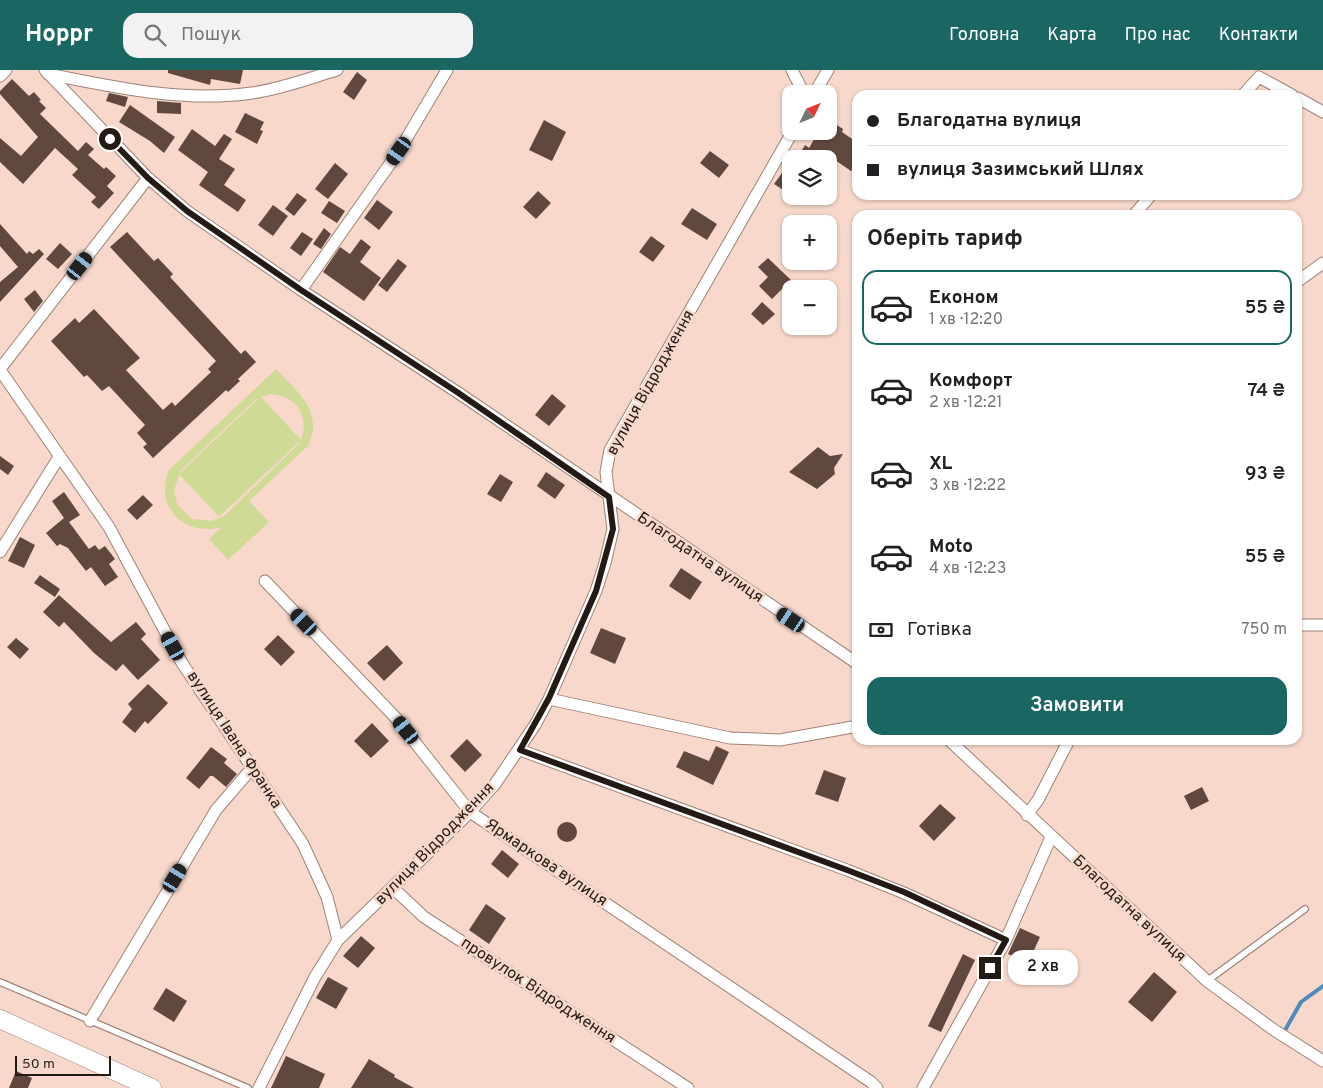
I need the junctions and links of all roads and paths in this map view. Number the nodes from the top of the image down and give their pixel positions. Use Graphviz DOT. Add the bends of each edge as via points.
graph roads {
  1 [pos="6,70"];
  2 [pos="337,70"];
  3 [pos="447,70"];
  4 [pos="792,70"];
  5 [pos="828,70"];
  6 [pos="46,72"];
  7 [pos="0,76"];
  8 [pos="800,85"];
  9 [pos="819,85"];
  10 [pos="1247,90"];
  11 [pos="1283,90"];
  12 [pos="1302,100"];
  13 [pos="1323,112"];
  14 [pos="788,140"];
  15 [pos="148,178"];
  16 [pos="1147,200"];
  17 [pos="1138,210"];
  18 [pos="1323,263"];
  19 [pos="1302,278"];
  20 [pos="301,290"];
  21 [pos="0,369"];
  22 [pos="60,456"];
  23 [pos="609,497"];
  24 [pos="5,533"];
  25 [pos="0,552"];
  26 [pos="265,580"];
  27 [pos="1302,624"];
  28 [pos="1323,625"];
  29 [pos="852,660"];
  30 [pos="549,698"];
  31 [pos="852,727"];
  32 [pos="954,745"];
  33 [pos="1066,745"];
  34 [pos="520,750"];
  35 [pos="252,768"];
  36 [pos="470,812"];
  37 [pos="1027,815"];
  38 [pos="1051,837"];
  39 [pos="393,888"];
  40 [pos="1305,909"];
  41 [pos="338,940"];
  42 [pos="1006,940"];
  43 [pos="1207,981"];
  44 [pos="0,982"];
  45 [pos="0,1019"];
  46 [pos="90,1022"];
  47 [pos="1323,1062"];
  48 [pos="152,1088"];
  49 [pos="248,1088"];
  50 [pos="259,1088"];
  51 [pos="688,1088"];
  52 [pos="876,1088"];
  53 [pos="923,1088"];
  1 -- 7 [label="street"];
  2 -- 6 [label="street" via="254,93 216,96 138,92"];
  3 -- 20 [label="street" via="399,151"];
  4 -- 8 [label="street"];
  5 -- 9 [label="street"];
  6 -- 15 [label="street, Благодатна вулиця"];
  10 -- 11 [label="street" via="1259,77"];
  12 -- 13 [label="street"];
  14 -- 23 [label="street, вулиця Відродження" via="610,450 606,472"];
  15 -- 20 [label="street, Благодатна вулиця" via="187,211"];
  15 -- 21 [label="street"];
  16 -- 17 [label="street"];
  18 -- 19 [label="street"];
  20 -- 23 [label="street, Благодатна вулиця"];
  21 -- 22 [label="street, вулиця Івана Франка"];
  22 -- 24 [label="street"];
  22 -- 35 [label="street, вулиця Івана Франка" via="109,527 182,663"];
  23 -- 29 [label="street, Благодатна вулиця"];
  23 -- 30 [label="street, вулиця Відродження" via="613,529 605,563"];
  24 -- 25 [label="street"];
  26 -- 36 [label="street, Ярмаркова вулиця" via="395,717"];
  27 -- 28 [label="street"];
  30 -- 31 [label="street" via="730,738 780,740"];
  30 -- 34 [label="street, вулиця Відродження"];
  32 -- 37 [label="street, Благодатна вулиця"];
  33 -- 37 [label="street"];
  34 -- 36 [label="street, вулиця Відродження"];
  34 -- 42 [label="street" via="904,892"];
  35 -- 41 [label="street, вулиця Івана Франка" via="303,844 327,897"];
  35 -- 46 [label="street" via="216,810"];
  36 -- 39 [label="street, вулиця Відродження"];
  36 -- 52 [label="street, Ярмаркова вулиця" via="854,1070"];
  37 -- 38 [label="street, Благодатна вулиця"];
  38 -- 42 [label="street"];
  38 -- 43 [label="street, Благодатна вулиця"];
  39 -- 41 [label="street, вулиця Відродження"];
  39 -- 51 [label="street, провулок Відродження" via="424,917"];
  40 -- 43 [label="lane"];
  41 -- 50 [label="street, вулиця Відродження" via="315,977"];
  42 -- 53 [label="street"];
  43 -- 47 [label="street, Благодатна вулиця"];
  44 -- 46 [label="lane"];
  45 -- 48 [label="main road"];
  46 -- 49 [label="lane"];
}
